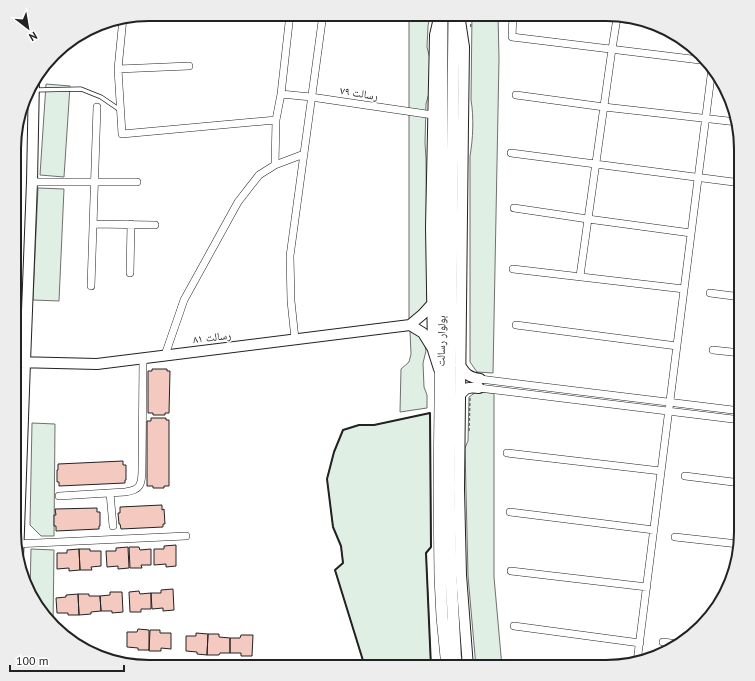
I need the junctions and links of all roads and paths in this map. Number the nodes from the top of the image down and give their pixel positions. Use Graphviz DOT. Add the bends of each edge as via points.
graph roads {
  1 [pos="289,21"];
  2 [pos="322,21"];
  3 [pos="439,21"];
  4 [pos="441,21"];
  5 [pos="454,21"];
  6 [pos="460,21"];
  7 [pos="513,21"];
  8 [pos="616,21"];
  9 [pos="122,24"];
  10 [pos="612,49"];
  11 [pos="698,60"];
  12 [pos="189,66"];
  13 [pos="118,69"];
  14 [pos="711,76"];
  15 [pos="36,90"];
  16 [pos="34,94"];
  17 [pos="281,94"];
  18 [pos="516,95"];
  19 [pos="311,97"];
  20 [pos="97,107"];
  21 [pos="604,107"];
  22 [pos="120,110"];
  23 [pos="433,115"];
  24 [pos="706,118"];
  25 [pos="276,120"];
  26 [pos="731,121"];
  27 [pos="511,153"];
  28 [pos="304,154"];
  29 [pos="596,164"];
  30 [pos="276,165"];
  31 [pos="698,178"];
  32 [pos="32,182"];
  33 [pos="94,182"];
  34 [pos="137,182"];
  35 [pos="734,182"];
  36 [pos="514,208"];
  37 [pos="588,220"];
  38 [pos="93,224"];
  39 [pos="131,224"];
  40 [pos="155,224"];
  41 [pos="692,233"];
  42 [pos="513,269"];
  43 [pos="130,273"];
  44 [pos="580,276"];
  45 [pos="91,286"];
  46 [pos="684,289"];
  47 [pos="710,293"];
  48 [pos="734,296"];
  49 [pos="432,304"];
  50 [pos="410,325"];
  51 [pos="516,325"];
  52 [pos="295,339"];
  53 [pos="677,346"];
  54 [pos="21,347"];
  55 [pos="433,350"];
  56 [pos="713,350"];
  57 [pos="734,352"];
  58 [pos="166,355"];
  59 [pos="143,358"];
  60 [pos="21,362"];
  61 [pos="460,365"];
  62 [pos="441,373"];
  63 [pos="479,384"];
  64 [pos="460,395"];
  65 [pos="670,402"];
  66 [pos="734,410"];
  67 [pos="669,412"];
  68 [pos="734,419"];
  69 [pos="507,453"];
  70 [pos="661,471"];
  71 [pos="685,476"];
  72 [pos="734,482"];
  73 [pos="110,493"];
  74 [pos="59,496"];
  75 [pos="510,512"];
  76 [pos="113,526"];
  77 [pos="654,530"];
  78 [pos="186,536"];
  79 [pos="676,537"];
  80 [pos="733,543"];
  81 [pos="21,544"];
  82 [pos="511,571"];
  83 [pos="647,587"];
  84 [pos="514,626"];
  85 [pos="664,642"];
  86 [pos="640,643"];
  87 [pos="670,643"];
  88 [pos="638,656"];
  89 [pos="446,660"];
  90 [pos="456,660"];
  91 [pos="467,660"];
  1 -- 17 [label="street"];
  2 -- 19 [label="street"];
  3 -- 23 [label="street" via="434,35"];
  4 -- 62 [label="main road, بولوار رسالت"];
  5 -- 90 [label="main road, بولوار رسالت" via="449,489"];
  6 -- 61 [label="street" via="464,48"];
  7 -- 10 [label="street" via="512,37"];
  8 -- 10 [label="street"];
  9 -- 13 [label="street"];
  10 -- 11 [label="street"];
  10 -- 21 [label="street"];
  12 -- 13 [label="street"];
  13 -- 22 [label="street"];
  14 -- 24 [label="street"];
  15 -- 22 [label="lane" via="81,89 101,97"];
  16 -- 32 [label="street"];
  17 -- 19 [label="street, رسالت ۷۹"];
  17 -- 25 [label="street"];
  18 -- 21 [label="street"];
  19 -- 23 [label="street, رسالت ۷۹"];
  19 -- 28 [label="street"];
  20 -- 33 [label="street"];
  21 -- 24 [label="street"];
  21 -- 29 [label="street"];
  22 -- 25 [label="street" via="122,134"];
  23 -- 49 [label="street"];
  24 -- 26 [label="street"];
  24 -- 31 [label="street"];
  25 -- 30 [label="street"];
  27 -- 29 [label="street"];
  28 -- 30 [label="street"];
  28 -- 52 [label="street" via="290,256"];
  29 -- 31 [label="street"];
  29 -- 37 [label="street"];
  30 -- 58 [label="street" via="259,176 238,202 184,300"];
  31 -- 35 [label="street"];
  31 -- 41 [label="street"];
  32 -- 33 [label="street"];
  32 -- 54 [label="street"];
  33 -- 34 [label="street"];
  33 -- 38 [label="street"];
  36 -- 37 [label="street"];
  37 -- 41 [label="street"];
  37 -- 44 [label="street"];
  38 -- 39 [label="street"];
  38 -- 45 [label="street"];
  39 -- 40 [label="street"];
  39 -- 43 [label="street"];
  41 -- 46 [label="street"];
  42 -- 44 [label="street"];
  44 -- 46 [label="street"];
  46 -- 53 [label="street"];
  47 -- 48 [label="street"];
  49 -- 50 [label="street"];
  49 -- 55 [label="street"];
  50 -- 52 [label="street, رسالت ۸۱"];
  50 -- 55 [label="street" via="423,333"];
  51 -- 53 [label="street"];
  52 -- 58 [label="street, رسالت ۸۱"];
  53 -- 65 [label="street"];
  55 -- 62 [label="street"];
  56 -- 57 [label="street"];
  58 -- 59 [label="street, رسالت ۸۱"];
  59 -- 60 [label="street, رسالت ۸۱" via="97,364"];
  59 -- 73 [label="street" via="141,484 132,491"];
  61 -- 63 [label="street" via="465,373"];
  61 -- 64 [label="street"];
  62 -- 89 [label="main road, بولوار رسالت" via="440,577"];
  63 -- 64 [label="street" via="465,389"];
  63 -- 65 [label="street"];
  63 -- 67 [label="street"];
  64 -- 91 [label="street" via="461,575"];
  65 -- 66 [label="street"];
  65 -- 67 [label="street"];
  67 -- 68 [label="street"];
  67 -- 70 [label="street"];
  69 -- 70 [label="street"];
  70 -- 77 [label="street"];
  71 -- 72 [label="street"];
  73 -- 74 [label="street"];
  73 -- 76 [label="street"];
  75 -- 77 [label="street"];
  77 -- 83 [label="street"];
  78 -- 81 [label="street"];
  79 -- 80 [label="street"];
  82 -- 83 [label="street"];
  83 -- 86 [label="street"];
  84 -- 86 [label="street"];
  85 -- 87 [label="street"];
  86 -- 88 [label="street"];
}
